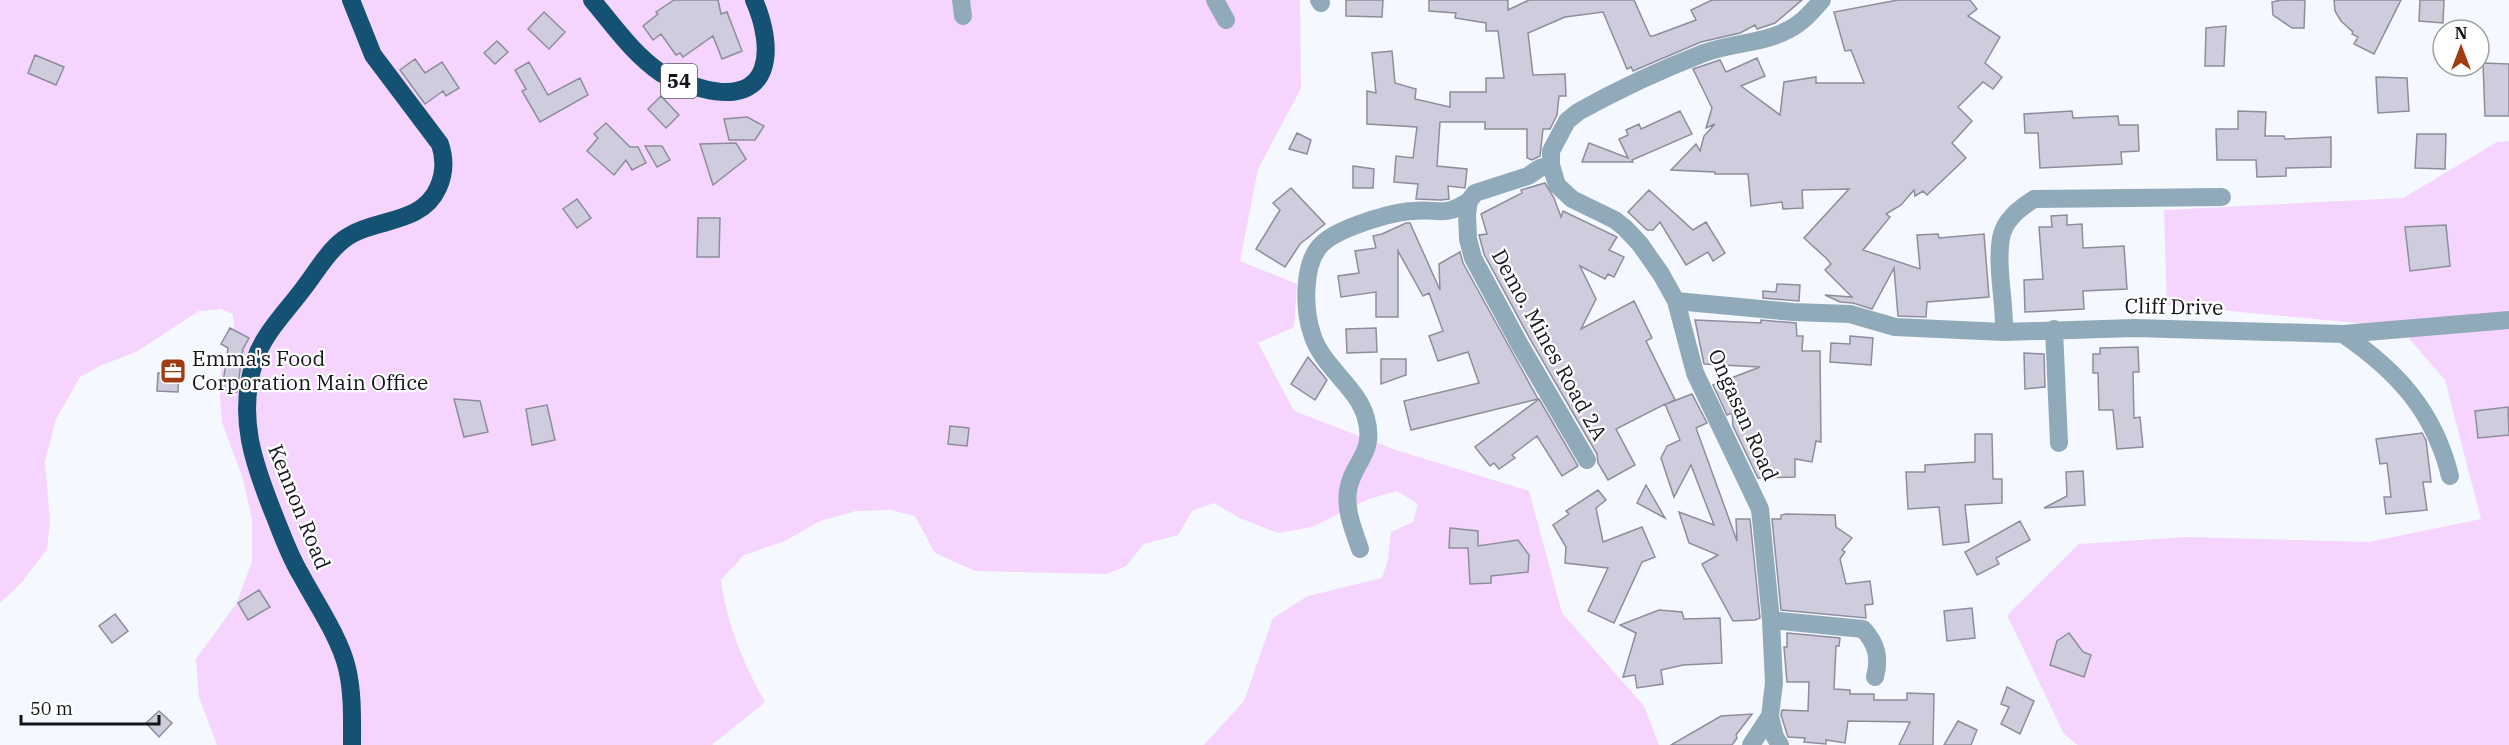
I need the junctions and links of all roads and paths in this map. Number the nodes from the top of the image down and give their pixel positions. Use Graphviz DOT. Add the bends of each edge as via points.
graph roads {
  1 [pos="351,0"];
  2 [pos="592,0"];
  3 [pos="754,0"];
  4 [pos="1215,0"];
  5 [pos="1822,0"];
  6 [pos="1226,20"];
  7 [pos="1551,165"];
  8 [pos="2222,196"];
  9 [pos="1469,201"];
  10 [pos="1676,301"];
  11 [pos="2509,320"];
  12 [pos="2054,329"];
  13 [pos="2004,332"];
  14 [pos="2343,334"];
  15 [pos="2059,443"];
  16 [pos="1587,460"];
  17 [pos="2450,476"];
  18 [pos="1360,549"];
  19 [pos="1771,620"];
  20 [pos="1875,677"];
  21 [pos="1770,716"];
  22 [pos="352,745"];
  23 [pos="1751,745"];
  24 [pos="1780,745"];
  1 -- 22 [label="highway, Kennon Road" via="373,55 440,144 443,172 432,201 416,213 368,227 342,240 324,261 264,339 255,359 246,405 250,444 261,481 294,563 347,666"];
  2 -- 3 [label="highway, 54" via="636,52 663,74 687,85 735,92 754,84 767,60 766,35"];
  4 -- 6 [label="street"];
  5 -- 7 [label="street" via="1787,32 1717,48 1659,70 1578,112 1557,135"];
  7 -- 9 [label="street" via="1480,189"];
  7 -- 10 [label="street, Ongasan Road" via="1557,185 1564,192 1615,220 1641,244"];
  8 -- 13 [label="street" via="2034,199 2020,208 2001,237"];
  9 -- 16 [label="street, Demo. Mines Road 2A" via="1468,239 1473,258"];
  9 -- 18 [label="street" via="1446,212 1412,211 1348,229 1322,243 1308,273 1306,299 1314,342 1360,403 1366,418 1368,446 1348,489 1347,501"];
  10 -- 13 [label="street, Cliff Drive" via="1850,314 1895,327"];
  10 -- 19 [label="street, Ongasan Road" via="1695,373 1760,509"];
  11 -- 14 [label="street, Cliff Drive"];
  12 -- 13 [label="street, Cliff Drive"];
  12 -- 14 [label="street, Cliff Drive"];
  12 -- 15 [label="street"];
  14 -- 17 [label="street" via="2373,354 2404,385 2435,431"];
  19 -- 20 [label="street" via="1863,629 1878,657"];
  19 -- 21 [label="street, Ongasan Road" via="1774,683"];
  21 -- 23 [label="street, Ongasan Road"];
  21 -- 24 [label="street"];
}
